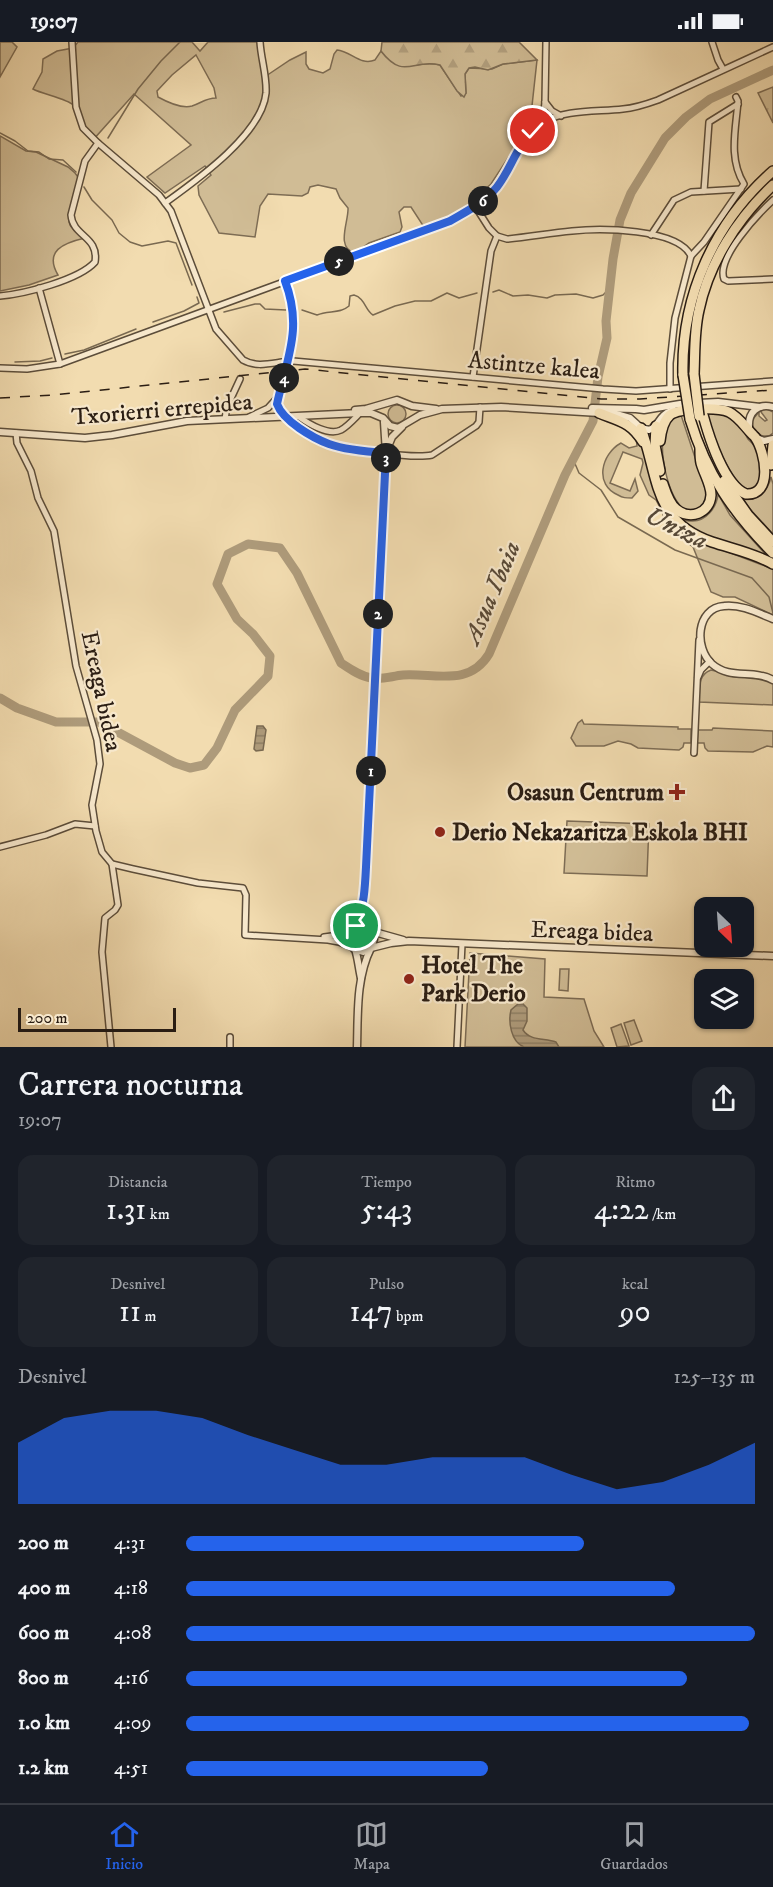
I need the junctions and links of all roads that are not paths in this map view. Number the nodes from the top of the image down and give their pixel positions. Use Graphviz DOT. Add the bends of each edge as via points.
graph roads {
  1 [pos="72,42"];
  2 [pos="260,42"];
  3 [pos="546,42"];
  4 [pos="712,42"];
  5 [pos="773,47"];
  6 [pos="723,69"];
  7 [pos="545,102"];
  8 [pos="561,116"];
  9 [pos="543,123"];
  10 [pos="98,143"];
  11 [pos="773,171"];
  12 [pos="773,185"];
  13 [pos="741,189"];
  14 [pos="704,191"];
  15 [pos="773,200"];
  16 [pos="165,202"];
  17 [pos="475,206"];
  18 [pos="651,235"];
  19 [pos="497,236"];
  20 [pos="691,256"];
  21 [pos="773,279"];
  22 [pos="285,281"];
  23 [pos="39,288"];
  24 [pos="0,296"];
  25 [pos="208,309"];
  26 [pos="293,361"];
  27 [pos="282,362"];
  28 [pos="60,364"];
  29 [pos="0,368"];
  30 [pos="473,377"];
  31 [pos="240,379"];
  32 [pos="773,381"];
  33 [pos="670,388"];
  34 [pos="279,396"];
  35 [pos="404,402"];
  36 [pos="388,403"];
  37 [pos="760,406"];
  38 [pos="772,406"];
  39 [pos="480,407"];
  40 [pos="442,409"];
  41 [pos="646,410"];
  42 [pos="599,411"];
  43 [pos="360,413"];
  44 [pos="292,416"];
  45 [pos="697,417"];
  46 [pos="244,418"];
  47 [pos="225,419"];
  48 [pos="384,419"];
  49 [pos="657,423"];
  50 [pos="403,426"];
  51 [pos="640,427"];
  52 [pos="0,432"];
  53 [pos="16,433"];
  54 [pos="752,433"];
  55 [pos="773,439"];
  56 [pos="773,444"];
  57 [pos="700,449"];
  58 [pos="648,450"];
  59 [pos="386,453"];
  60 [pos="658,461"];
  61 [pos="773,476"];
  62 [pos="773,542"];
  63 [pos="773,553"];
  64 [pos="773,564"];
  65 [pos="773,619"];
  66 [pos="699,635"];
  67 [pos="710,661"];
  68 [pos="773,680"];
  69 [pos="697,684"];
  70 [pos="694,753"];
  71 [pos="95,826"];
  72 [pos="0,847"];
  73 [pos="112,864"];
  74 [pos="364,900"];
  75 [pos="355,930"];
  76 [pos="370,930"];
  77 [pos="304,938"];
  78 [pos="409,941"];
  79 [pos="462,944"];
  80 [pos="371,948"];
  81 [pos="354,949"];
  82 [pos="773,956"];
  83 [pos="361,978"];
  84 [pos="230,1037"];
  85 [pos="111,1047"];
  86 [pos="230,1047"];
  87 [pos="357,1047"];
  88 [pos="457,1047"];
  1 -- 10 [label="street" via="76,107 83,128"];
  2 -- 16 [label="street" via="266,87 257,119 214,167"];
  3 -- 7 [label="street"];
  4 -- 6 [label="street"];
  5 -- 6 [label="street"];
  6 -- 8 [label="street" via="642,106"];
  7 -- 8 [label="street"];
  7 -- 9 [label="street"];
  8 -- 9 [label="street"];
  9 -- 17 [label="street" via="525,140 496,188"];
  10 -- 16 [label="street"];
  10 -- 23 [label="street" via="85,161 71,215 73,224 92,243 95,262"];
  11 -- 45 [label="highway, bridge" via="736,209 701,269 688,313 683,375"];
  12 -- 45 [label="highway, bridge" via="734,230 706,284 698,319 694,374"];
  13 -- 14 [label="street"];
  13 -- 14 [label="street" via="744,184 737,171 734,150 737,100 709,123"];
  13 -- 20 [label="street"];
  14 -- 18 [label="street" via="674,200"];
  15 -- 21 [label="street" via="747,228 725,263 722,276 728,281"];
  16 -- 25 [label="street"];
  17 -- 19 [label="street"];
  17 -- 22 [label="street" via="450,221"];
  18 -- 19 [label="street" via="574,230 507,239"];
  18 -- 20 [label="street" via="682,244"];
  19 -- 30 [label="street" via="491,251"];
  20 -- 33 [label="street" via="675,318"];
  22 -- 25 [label="street"];
  22 -- 34 [label="street, bridge" via="293,310 293,340"];
  23 -- 24 [label="street"];
  23 -- 28 [label="street"];
  25 -- 27 [label="street" via="218,332 243,360 253,365"];
  25 -- 28 [label="street"];
  26 -- 30 [label="street, Astintze kalea"];
  28 -- 29 [label="street"];
  30 -- 33 [label="street, Astintze kalea" via="592,389"];
  31 -- 47 [label="street"];
  32 -- 33 [label="street, Astintze kalea"];
  34 -- 44 [label="street" via="279,410"];
  34 -- 46 [label="street" via="268,408"];
  35 -- 36 [label="street, Txorierri errepidea"];
  35 -- 40 [label="street, Txorierri errepidea"];
  35 -- 50 [label="street" via="410,413"];
  36 -- 44 [label="street, Txorierri errepidea"];
  36 -- 48 [label="street"];
  37 -- 38 [label="street, Txorierri errepidea"];
  37 -- 41 [label="street, Txorierri errepidea" via="718,402"];
  37 -- 54 [label="street" via="751,413"];
  39 -- 40 [label="street, Txorierri errepidea"];
  39 -- 42 [label="street, Txorierri errepidea"];
  39 -- 59 [label="street" via="476,426 432,455"];
  40 -- 50 [label="street, Txorierri errepidea" via="420,415"];
  41 -- 42 [label="street, Txorierri errepidea"];
  41 -- 49 [label="street" via="655,412"];
  41 -- 51 [label="street" via="638,416"];
  42 -- 51 [label="street, Txorierri errepidea" via="625,416"];
  42 -- 58 [label="highway" via="630,426"];
  43 -- 44 [label="street, Txorierri errepidea"];
  43 -- 44 [label="street" via="337,432"];
  43 -- 48 [label="street, Txorierri errepidea"];
  44 -- 46 [label="street, Txorierri errepidea"];
  44 -- 59 [label="street" via="307,432 330,444"];
  45 -- 54 [label="highway" via="726,472 746,494 759,491 768,479 765,453"];
  45 -- 57 [label="highway"];
  45 -- 62 [label="highway" via="726,484"];
  46 -- 47 [label="street, Txorierri errepidea"];
  47 -- 53 [label="street, Txorierri errepidea" via="180,422 91,437"];
  48 -- 50 [label="street, Txorierri errepidea" via="390,426"];
  48 -- 59 [label="street"];
  49 -- 51 [label="street" via="649,430"];
  49 -- 54 [label="street" via="665,413 676,409 725,408 740,415"];
  49 -- 60 [label="highway"];
  50 -- 59 [label="street" via="392,437"];
  51 -- 58 [label="highway"];
  52 -- 53 [label="street, Txorierri errepidea"];
  53 -- 71 [label="street, Ereaga bidea" via="54,531 76,666 95,730 100,759 92,805"];
  54 -- 55 [label="street" via="764,441"];
  54 -- 60 [label="highway" via="728,412 679,411 668,417 662,428"];
  56 -- 61 [label="highway"];
  57 -- 60 [label="highway" via="711,496 705,510 694,515 673,506"];
  57 -- 63 [label="highway" via="727,500"];
  58 -- 64 [label="highway" via="662,500 680,525 698,536"];
  59 -- 74 [label="street"];
  65 -- 66 [label="street" via="737,606 721,606 703,621"];
  66 -- 67 [label="street"];
  66 -- 69 [label="street"];
  67 -- 68 [label="street" via="729,673 762,675"];
  67 -- 69 [label="street" via="701,670"];
  69 -- 70 [label="street"];
  71 -- 72 [label="street" via="75,824"];
  71 -- 73 [label="street, Ereaga bidea" via="102,852"];
  73 -- 77 [label="street" via="198,883 243,888 245,935"];
  73 -- 85 [label="street, Ereaga bidea" via="118,905 105,918 102,952"];
  74 -- 75 [label="street"];
  74 -- 76 [label="street"];
  75 -- 76 [label="street"];
  75 -- 77 [label="street" via="330,937"];
  75 -- 81 [label="street" via="350,940"];
  76 -- 78 [label="street"];
  76 -- 80 [label="street" via="374,939"];
  77 -- 81 [label="street" via="339,942"];
  78 -- 79 [label="street, Ereaga bidea"];
  78 -- 80 [label="street"];
  79 -- 82 [label="street, Ereaga bidea"];
  79 -- 88 [label="street"];
  80 -- 81 [label="street" via="363,952"];
  80 -- 83 [label="street"];
  81 -- 83 [label="street"];
  83 -- 87 [label="street"];
  84 -- 86 [label="street"];
}
